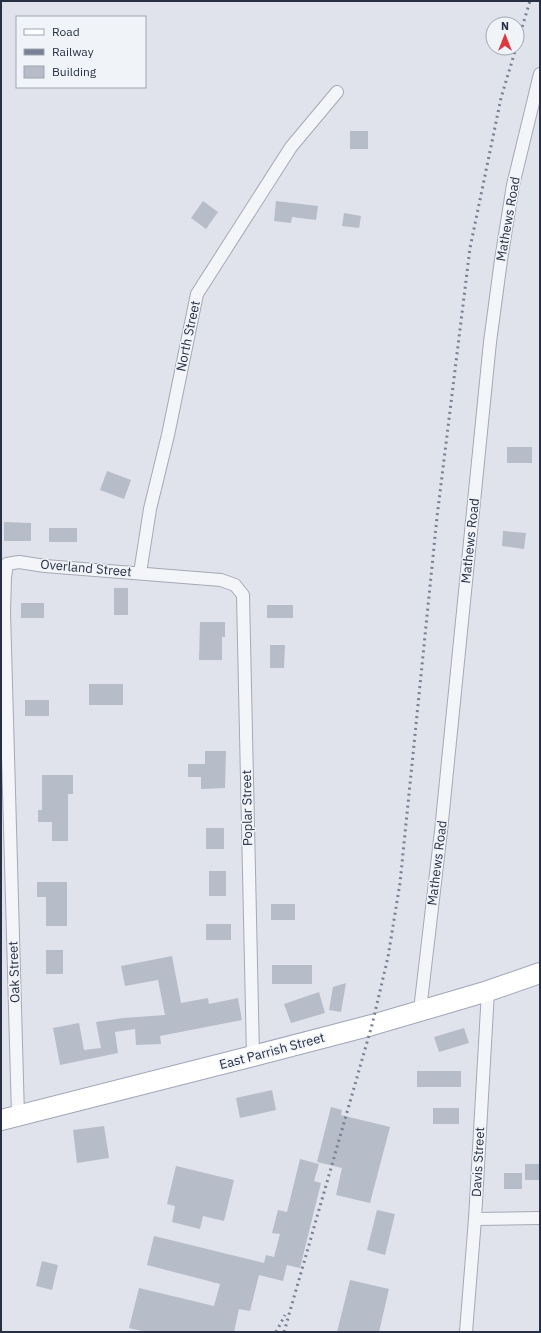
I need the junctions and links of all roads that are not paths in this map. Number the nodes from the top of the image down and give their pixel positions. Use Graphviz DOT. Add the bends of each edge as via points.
graph roads {
  1 [pos="540,74"];
  2 [pos="337,92"];
  3 [pos="140,573"];
  4 [pos="213,579"];
  5 [pos="4,612"];
  6 [pos="6,916"];
  7 [pos="540,973"];
  8 [pos="488,991"];
  9 [pos="420,1010"];
  10 [pos="254,1056"];
  11 [pos="9,1118"];
  12 [pos="540,1218"];
  13 [pos="475,1219"];
  14 [pos="466,1332"];
  1 -- 9 [label="street, Mathews Road" via="513,185 490,342"];
  2 -- 3 [label="street, North Street" via="291,147 197,294 150,509"];
  3 -- 4 [label="street, Overland Street"];
  3 -- 5 [label="street, Overland Street" via="19,562 7,564"];
  4 -- 10 [label="street, Poplar Street" via="235,585 243,595"];
  5 -- 6 [label="street, Oak Street"];
  6 -- 11 [label="street, Oak Street"];
  7 -- 8 [label="main road, East Parrish Street"];
  8 -- 9 [label="main road, East Parrish Street"];
  8 -- 13 [label="street, Davis Street"];
  9 -- 10 [label="main road, East Parrish Street"];
  10 -- 11 [label="main road, East Parrish Street"];
  12 -- 13 [label="street"];
  13 -- 14 [label="street, Davis Street"];
}
